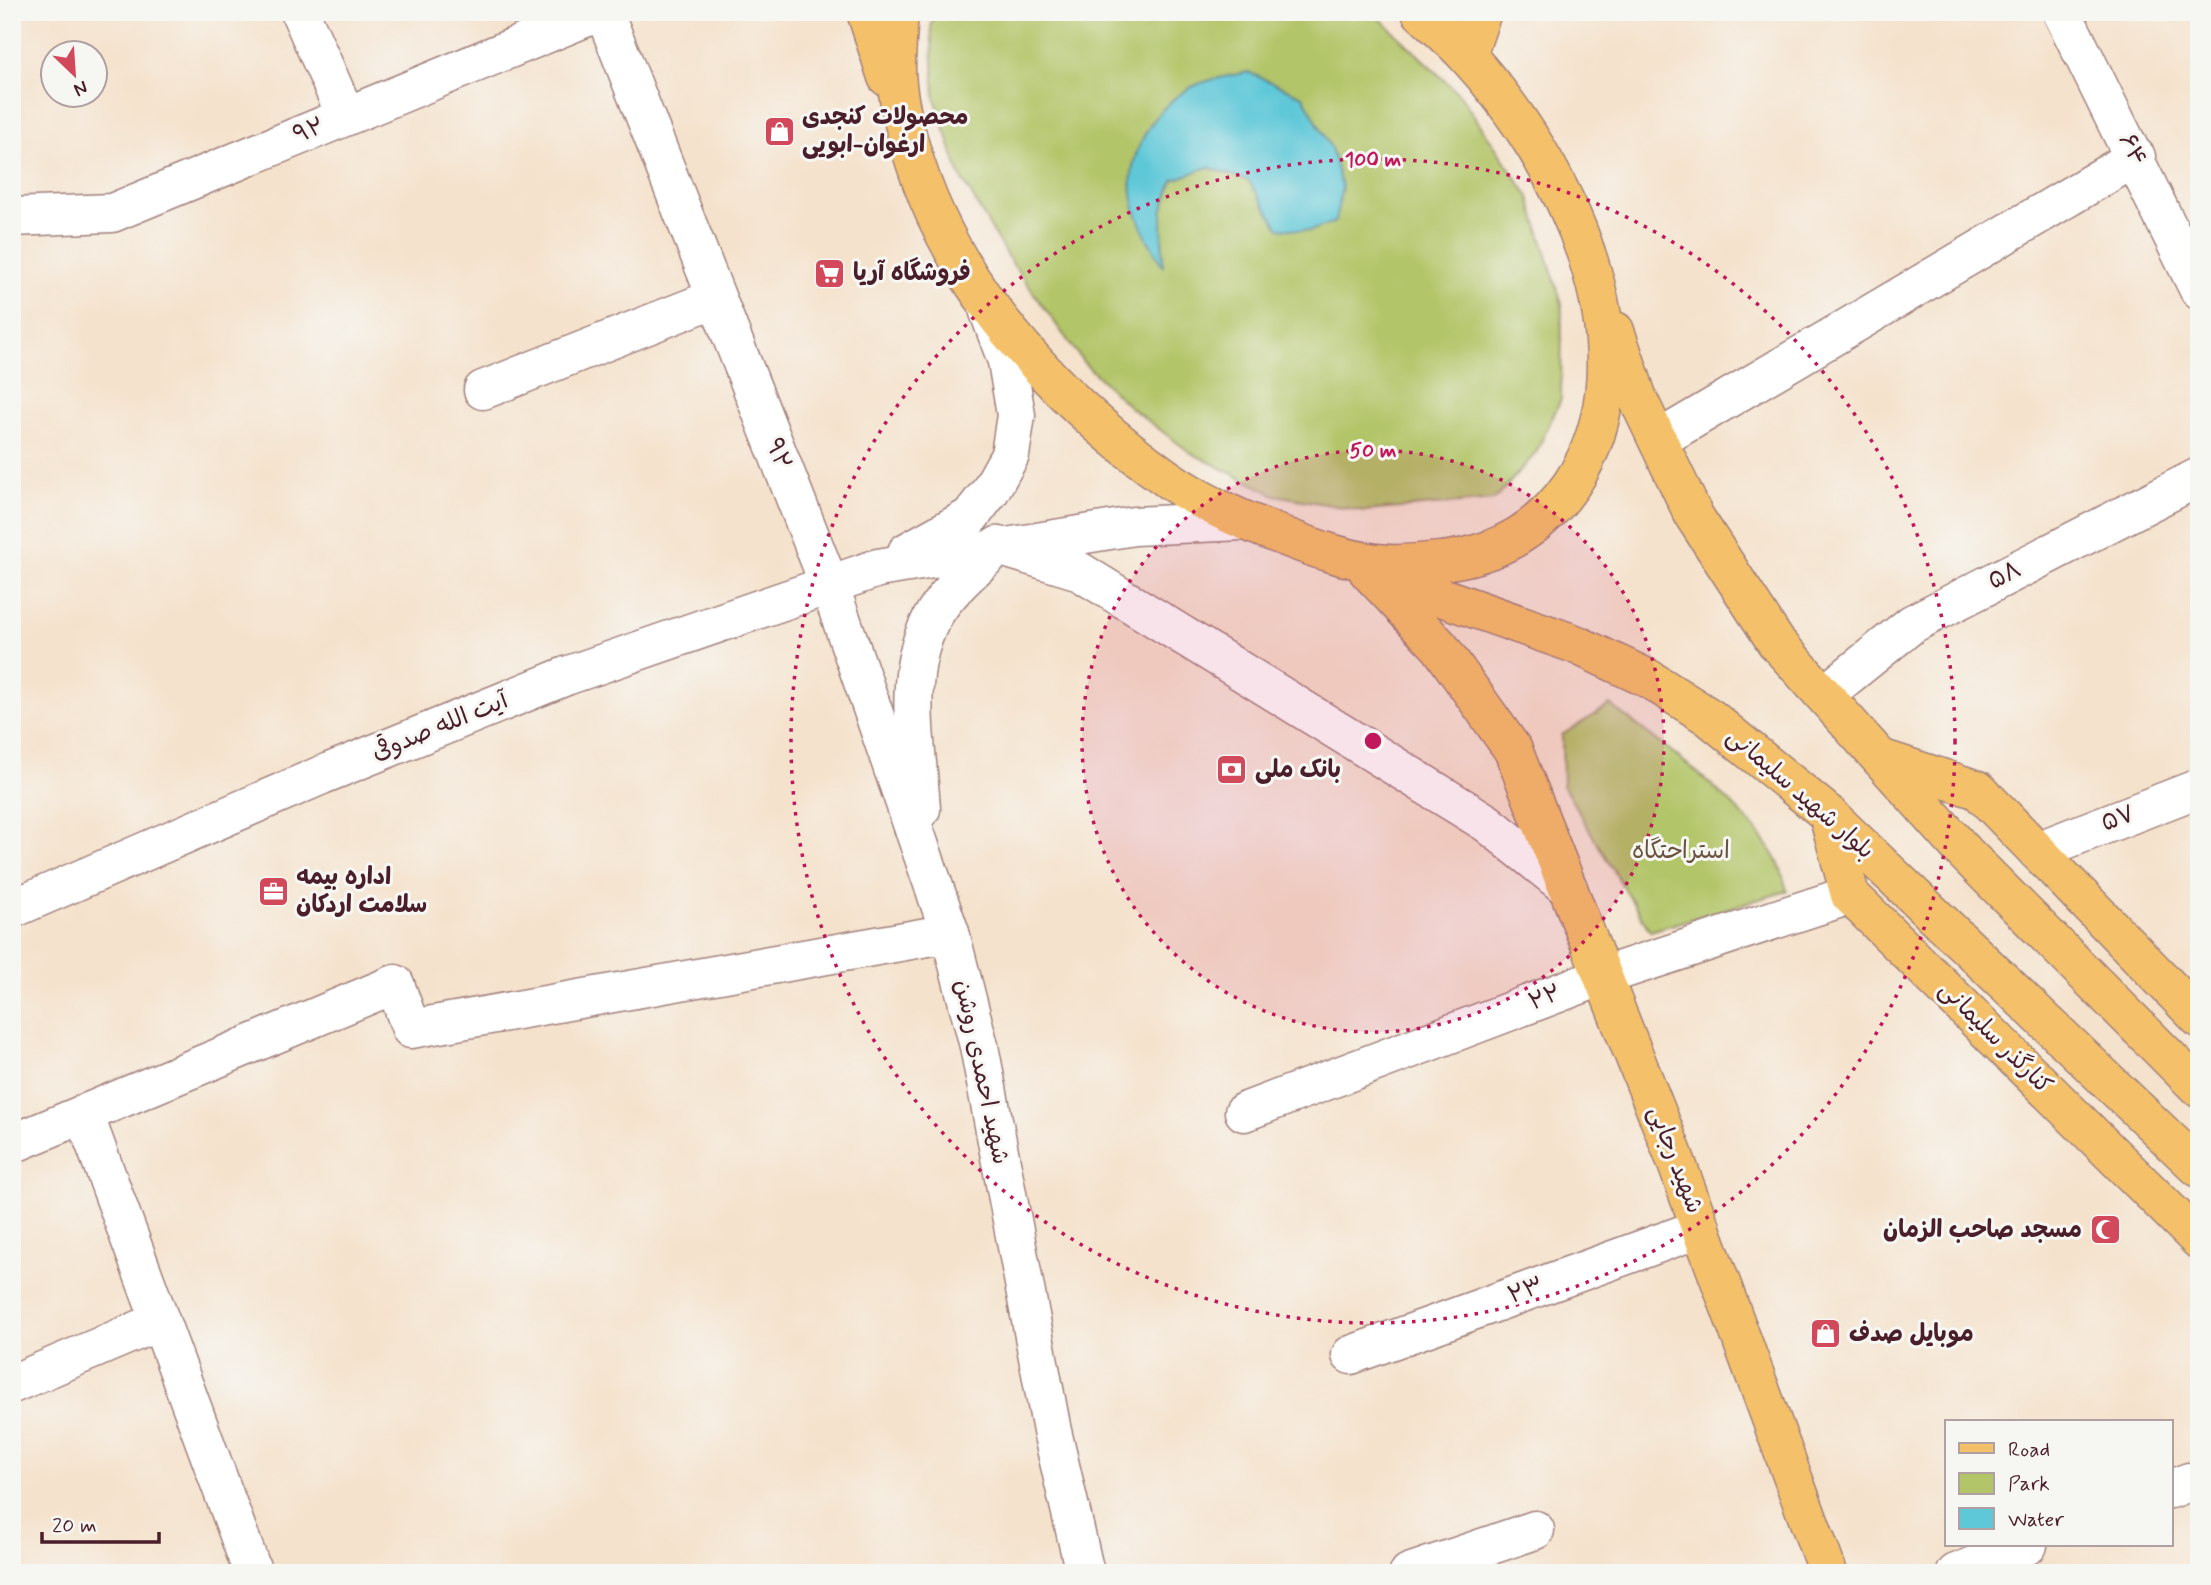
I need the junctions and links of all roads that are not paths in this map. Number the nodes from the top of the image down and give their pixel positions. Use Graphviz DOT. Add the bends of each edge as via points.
graph roads {
  1 [pos="300,12"];
  2 [pos="601,12"];
  3 [pos="866,12"];
  4 [pos="899,12"];
  5 [pos="1421,12"];
  6 [pos="1465,12"];
  7 [pos="1482,12"];
  8 [pos="2062,12"];
  9 [pos="1467,57"];
  10 [pos="346,116"];
  11 [pos="909,143"];
  12 [pos="2136,157"];
  13 [pos="12,218"];
  14 [pos="1594,272"];
  15 [pos="2199,289"];
  16 [pos="981,293"];
  17 [pos="716,298"];
  18 [pos="483,390"];
  19 [pos="1658,440"];
  20 [pos="2199,477"];
  21 [pos="1242,521"];
  22 [pos="998,546"];
  23 [pos="1316,550"];
  24 [pos="878,568"];
  25 [pos="1368,571"];
  26 [pos="829,584"];
  27 [pos="1824,695"];
  28 [pos="1882,759"];
  29 [pos="2199,788"];
  30 [pos="1828,814"];
  31 [pos="2037,851"];
  32 [pos="924,858"];
  33 [pos="1568,888"];
  34 [pos="1850,895"];
  35 [pos="12,909"];
  36 [pos="950,933"];
  37 [pos="1603,976"];
  38 [pos="2199,1018"];
  39 [pos="2199,1088"];
  40 [pos="1244,1112"];
  41 [pos="84,1114"];
  42 [pos="12,1144"];
  43 [pos="2199,1168"];
  44 [pos="1701,1228"];
  45 [pos="2199,1240"];
  46 [pos="160,1321"];
  47 [pos="1351,1355"];
  48 [pos="12,1384"];
  49 [pos="2199,1484"];
  50 [pos="2172,1489"];
  51 [pos="1535,1530"];
  52 [pos="2025,1546"];
  53 [pos="253,1573"];
  54 [pos="1085,1573"];
  55 [pos="1409,1573"];
  56 [pos="1828,1573"];
  57 [pos="1956,1573"];
  1 -- 10 [label="street"];
  2 -- 10 [label="street, ۹۲"];
  2 -- 17 [label="street, ۹۲"];
  3 -- 11 [label="main road"];
  4 -- 11 [label="main road" via="896,71"];
  5 -- 9 [label="main road"];
  6 -- 9 [label="main road"];
  7 -- 9 [label="main road"];
  8 -- 12 [label="street, ۶۴"];
  9 -- 14 [label="main road" via="1520,125 1552,179"];
  10 -- 13 [label="street, ۹۲" via="111,213"];
  11 -- 16 [label="main road" via="936,217"];
  12 -- 15 [label="street, ۶۴"];
  12 -- 19 [label="street"];
  14 -- 19 [label="main road" via="1638,399"];
  14 -- 23 [label="main road" via="1606,346 1604,410 1583,466 1553,511 1510,543 1452,559 1388,564"];
  16 -- 21 [label="main road" via="1034,361 1099,424 1167,478"];
  16 -- 24 [label="street" via="1007,361 1016,415 1010,455 970,517"];
  17 -- 18 [label="street"];
  17 -- 26 [label="street, ۹۲"];
  19 -- 27 [label="main road" via="1694,516 1776,642"];
  20 -- 27 [label="street, ۵۸" via="1912,624"];
  21 -- 22 [label="street" via="1134,526"];
  21 -- 23 [label="main road"];
  22 -- 24 [label="street"];
  22 -- 32 [label="street" via="941,604 919,644 914,690"];
  22 -- 33 [label="street" via="1077,570 1488,823"];
  23 -- 25 [label="main road, بلوار شهید سلیمانی"];
  24 -- 26 [label="street, آیت الله صدوقی"];
  25 -- 30 [label="main road, بلوار شهید سلیمانی" via="1575,644 1649,679 1709,717"];
  25 -- 33 [label="main road, شهید رجایی" via="1440,647 1513,750"];
  26 -- 32 [label="street, شهید احمدی روشن"];
  26 -- 35 [label="street, آیت الله صدوقی" via="566,676"];
  27 -- 28 [label="main road"];
  28 -- 31 [label="main road" via="1978,790"];
  28 -- 39 [label="main road" via="1965,853"];
  29 -- 31 [label="street, ۵۷"];
  30 -- 34 [label="main road"];
  30 -- 43 [label="main road, بلوار شهید سلیمانی"];
  31 -- 38 [label="main road"];
  32 -- 36 [label="street, شهید احمدی روشن"];
  33 -- 37 [label="main road, شهید رجایی"];
  34 -- 37 [label="street, ۲۲"];
  34 -- 45 [label="main road, کنارگذر سلیمانی"];
  36 -- 41 [label="street" via="411,1029 395,984"];
  36 -- 54 [label="street, شهید احمدی روشن" via="979,1046 1052,1431"];
  37 -- 40 [label="street, ۲۲"];
  37 -- 44 [label="main road, شهید رجایی"];
  41 -- 42 [label="street"];
  41 -- 46 [label="street"];
  44 -- 47 [label="street, ۲۳"];
  44 -- 56 [label="main road, شهید رجایی"];
  46 -- 48 [label="street"];
  46 -- 53 [label="street"];
  49 -- 50 [label="street" via="2189,1482"];
  51 -- 55 [label="street"];
  52 -- 57 [label="street"];
}
